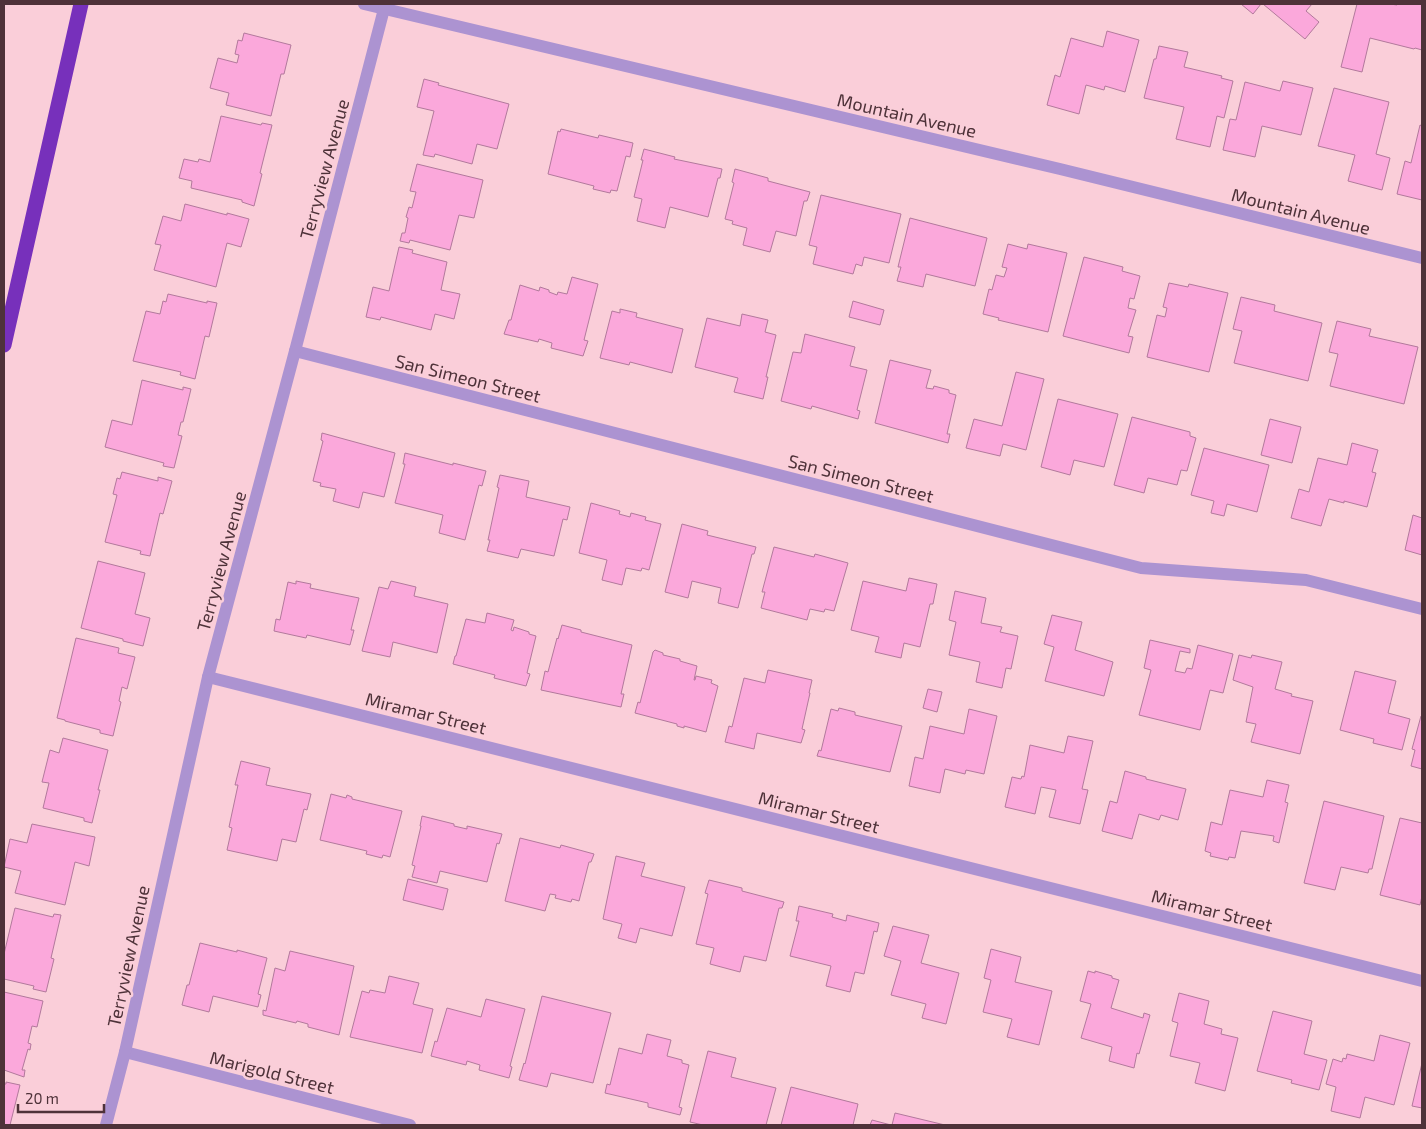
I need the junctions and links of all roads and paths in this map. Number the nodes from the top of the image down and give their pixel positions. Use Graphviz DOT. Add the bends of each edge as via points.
graph roads {
  1 [pos="81,4"];
  2 [pos="364,4"];
  3 [pos="384,9"];
  4 [pos="1422,258"];
  5 [pos="4,345"];
  6 [pos="295,351"];
  7 [pos="1422,609"];
  8 [pos="208,677"];
  9 [pos="1422,981"];
  10 [pos="125,1052"];
  11 [pos="106,1125"];
  12 [pos="410,1125"];
  1 -- 5 [label="highway"];
  2 -- 3 [label="street, Mountain Avenue"];
  3 -- 4 [label="street, Mountain Avenue"];
  3 -- 6 [label="street, Terryview Avenue"];
  6 -- 7 [label="street, San Simeon Street" via="1141,568 1306,580"];
  6 -- 8 [label="street, Terryview Avenue"];
  8 -- 9 [label="street, Miramar Street"];
  8 -- 10 [label="street, Terryview Avenue"];
  10 -- 11 [label="street, Terryview Avenue"];
  10 -- 12 [label="street, Marigold Street"];
}
